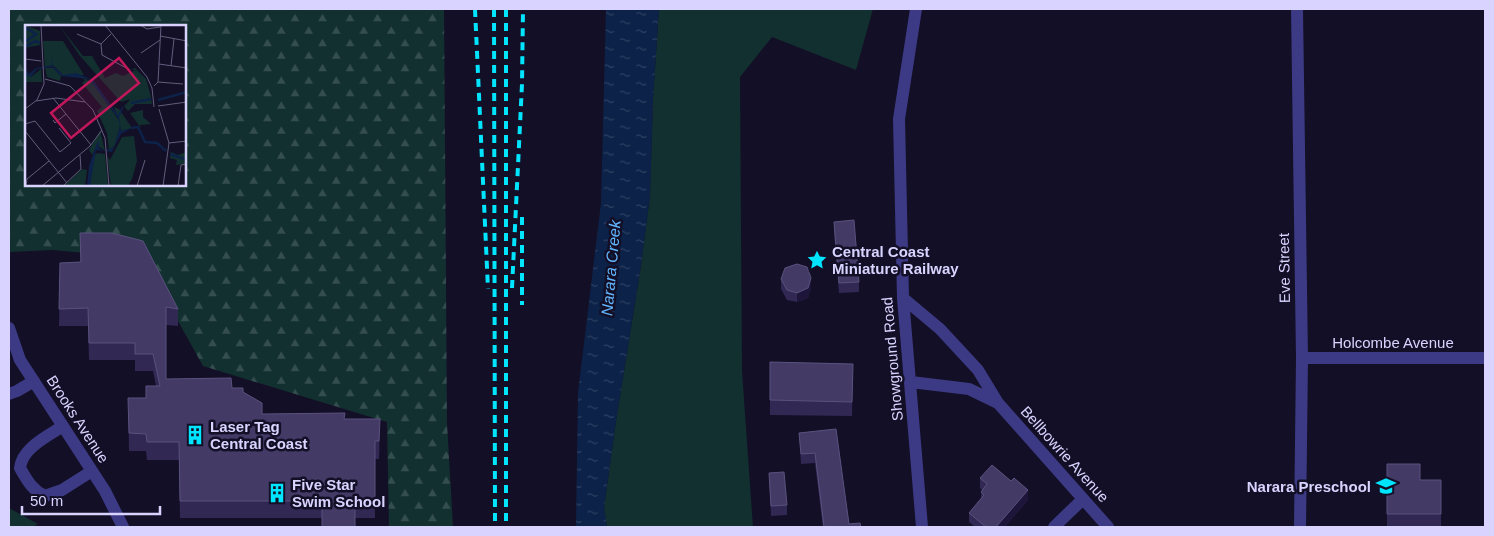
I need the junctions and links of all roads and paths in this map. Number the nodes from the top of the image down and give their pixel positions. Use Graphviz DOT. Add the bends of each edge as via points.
graph roads {
  1 [pos="916,9"];
  2 [pos="1297,9"];
  3 [pos="903,298"];
  4 [pos="9,328"];
  5 [pos="1302,358"];
  6 [pos="1485,358"];
  7 [pos="34,381"];
  8 [pos="911,382"];
  9 [pos="9,394"];
  10 [pos="998,403"];
  11 [pos="63,426"];
  12 [pos="92,471"];
  13 [pos="1083,499"];
  14 [pos="123,527"];
  15 [pos="922,527"];
  16 [pos="1054,527"];
  17 [pos="1108,527"];
  18 [pos="1300,527"];
  1 -- 3 [label="street, Showground Road" via="899,119"];
  2 -- 5 [label="street, Eve Street"];
  3 -- 8 [label="street, Showground Road"];
  3 -- 10 [label="street, Bellbowrie Avenue" via="940,329 978,370"];
  4 -- 7 [label="street, Brooks Avenue" via="20,360"];
  5 -- 6 [label="street, Holcombe Avenue"];
  5 -- 18 [label="street, Eve Street"];
  7 -- 9 [label="street"];
  7 -- 11 [label="street, Brooks Avenue"];
  8 -- 10 [label="street, Bellbowrie Avenue" via="969,389"];
  8 -- 15 [label="street, Showground Road"];
  10 -- 13 [label="street, Bellbowrie Avenue"];
  11 -- 12 [label="street, Brooks Avenue"];
  11 -- 12 [label="street" via="22,457 20,468 28,483 45,496 62,490"];
  12 -- 14 [label="street, Brooks Avenue"];
  13 -- 16 [label="street"];
  13 -- 17 [label="street, Bellbowrie Avenue"];
}
